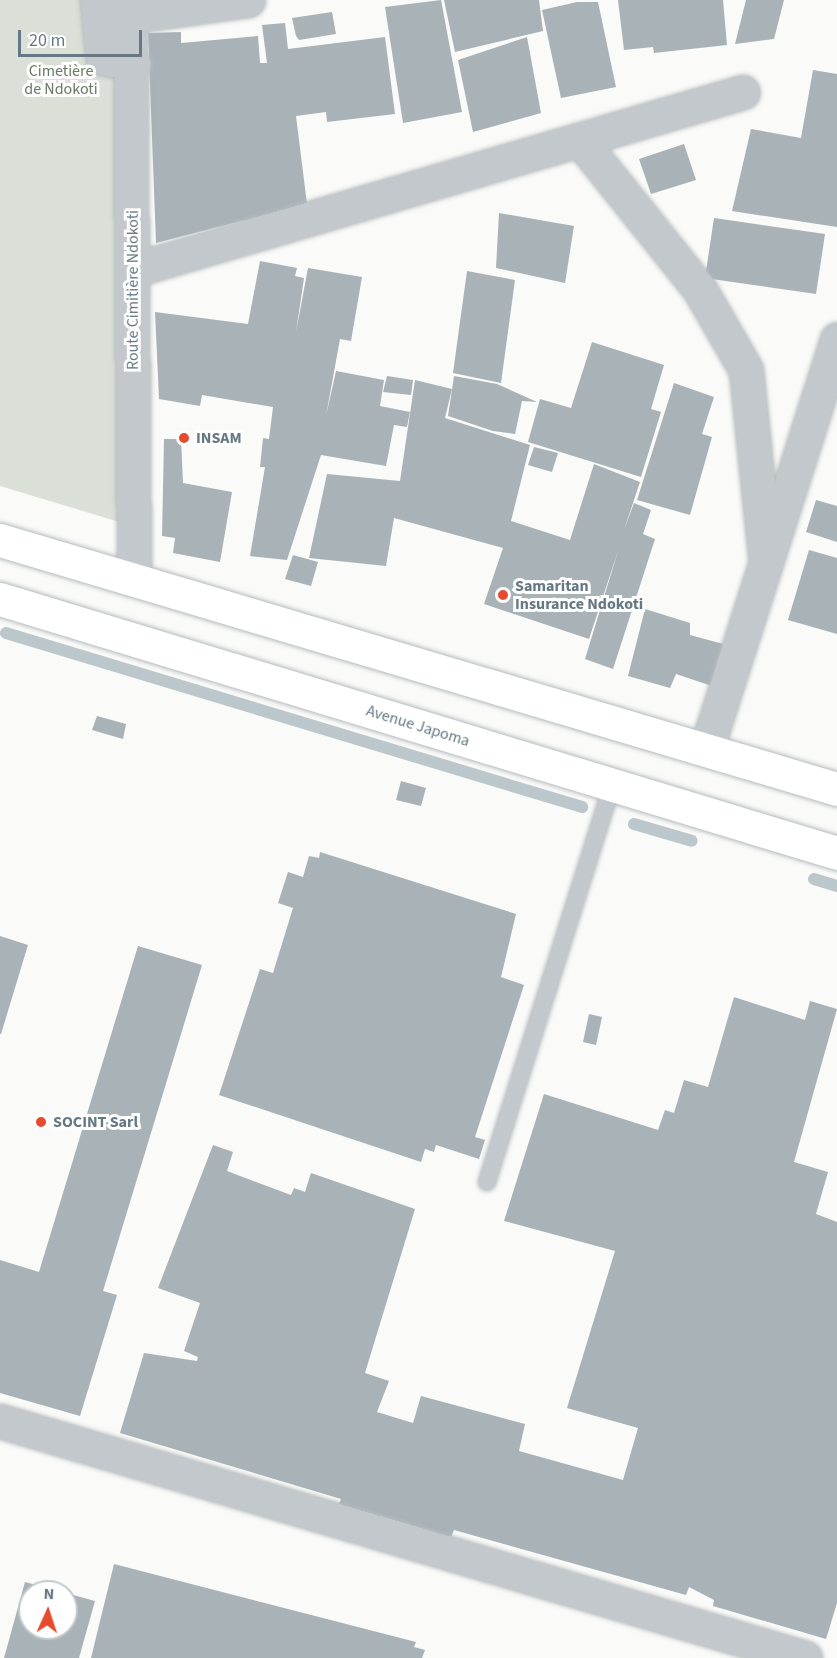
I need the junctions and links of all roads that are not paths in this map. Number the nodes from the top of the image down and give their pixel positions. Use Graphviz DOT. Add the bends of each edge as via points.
graph roads {
  1 [pos="97,0"];
  2 [pos="248,0"];
  3 [pos="131,8"];
  4 [pos="133,63"];
  5 [pos="743,92"];
  6 [pos="580,141"];
  7 [pos="133,270"];
  8 [pos="837,339"];
  9 [pos="0,540"];
  10 [pos="766,562"];
  11 [pos="134,579"];
  12 [pos="0,599"];
  13 [pos="706,750"];
  14 [pos="612,785"];
  15 [pos="837,789"];
  16 [pos="837,853"];
  17 [pos="486,1182"];
  18 [pos="0,1421"];
  19 [pos="805,1658"];
  1 -- 4 [label="street" via="103,58"];
  2 -- 3 [label="street"];
  3 -- 4 [label="street, Route Cimitière Ndokoti"];
  4 -- 7 [label="street, Route Cimitière Ndokoti"];
  5 -- 6 [label="street"];
  6 -- 7 [label="street"];
  6 -- 10 [label="street" via="700,290 746,370"];
  7 -- 11 [label="street, Route Cimitière Ndokoti"];
  8 -- 10 [label="street"];
  9 -- 11 [label="main road"];
  10 -- 13 [label="street"];
  11 -- 13 [label="main road"];
  12 -- 14 [label="main road, Avenue Japoma"];
  13 -- 15 [label="main road"];
  14 -- 16 [label="main road, Avenue Japoma"];
  14 -- 17 [label="lane"];
  18 -- 19 [label="street"];
}
